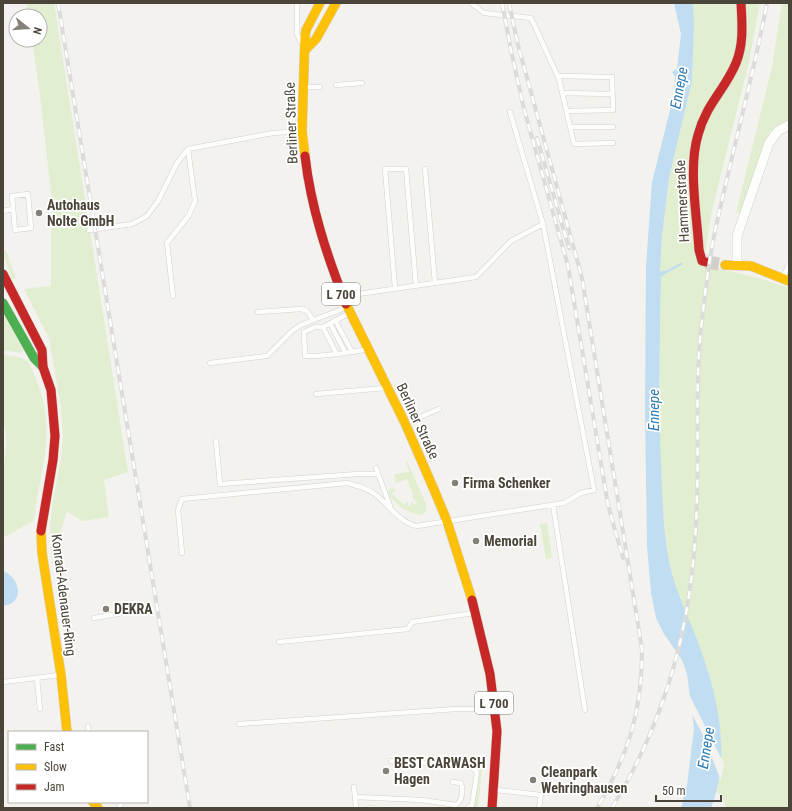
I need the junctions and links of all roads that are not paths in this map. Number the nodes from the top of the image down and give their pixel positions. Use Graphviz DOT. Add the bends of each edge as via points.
graph roads {
  1 [pos="297,3"];
  2 [pos="471,3"];
  3 [pos="742,3"];
  4 [pos="334,4"];
  5 [pos="316,5"];
  6 [pos="328,17"];
  7 [pos="305,50"];
  8 [pos="558,76"];
  9 [pos="362,83"];
  10 [pos="336,85"];
  11 [pos="320,87"];
  12 [pos="303,88"];
  13 [pos="562,93"];
  14 [pos="612,94"];
  15 [pos="566,111"];
  16 [pos="510,112"];
  17 [pos="789,125"];
  18 [pos="613,126"];
  19 [pos="570,127"];
  20 [pos="302,131"];
  21 [pos="613,143"];
  22 [pos="188,149"];
  23 [pos="425,169"];
  24 [pos="13,209"];
  25 [pos="3,211"];
  26 [pos="543,224"];
  27 [pos="89,230"];
  28 [pos="706,262"];
  29 [pos="789,264"];
  30 [pos="725,265"];
  31 [pos="737,265"];
  32 [pos="3,274"];
  33 [pos="786,280"];
  34 [pos="435,283"];
  35 [pos="416,286"];
  36 [pos="395,288"];
  37 [pos="173,296"];
  38 [pos="342,296"];
  39 [pos="3,303"];
  40 [pos="348,310"];
  41 [pos="258,312"];
  42 [pos="313,320"];
  43 [pos="335,320"];
  44 [pos="330,324"];
  45 [pos="323,327"];
  46 [pos="367,349"];
  47 [pos="345,352"];
  48 [pos="352,352"];
  49 [pos="336,353"];
  50 [pos="210,363"];
  51 [pos="43,367"];
  52 [pos="387,388"];
  53 [pos="316,394"];
  54 [pos="439,409"];
  55 [pos="405,423"];
  56 [pos="216,441"];
  57 [pos="376,468"];
  58 [pos="378,474"];
  59 [pos="552,505"];
  60 [pos="390,507"];
  61 [pos="447,521"];
  62 [pos="182,553"];
  63 [pos="476,612"];
  64 [pos="123,613"];
  65 [pos="94,618"];
  66 [pos="279,642"];
  67 [pos="61,675"];
  68 [pos="37,678"];
  69 [pos="3,682"];
  70 [pos="40,708"];
  71 [pos="494,709"];
  72 [pos="585,710"];
  73 [pos="239,724"];
  74 [pos="88,726"];
  75 [pos="67,731"];
  76 [pos="89,731"];
  77 [pos="391,761"];
  78 [pos="453,782"];
  79 [pos="354,787"];
  80 [pos="493,790"];
  81 [pos="355,797"];
  82 [pos="493,806"];
  83 [pos="356,808"];
  84 [pos="468,808"];
  85 [pos="539,808"];
  1 -- 7 [label="lane" via="297,34"];
  2 -- 8 [label="lane" via="484,13 531,18"];
  3 -- 28 [label="street, Hammerstraße" via="740,54 733,71 711,102 693,156 699,250 702,260"];
  4 -- 6 [label="street"];
  5 -- 6 [label="street, Berliner Straße"];
  5 -- 7 [label="street, Berliner Straße / L 700" via="306,30"];
  6 -- 7 [label="street" via="316,39"];
  7 -- 12 [label="street, Berliner Straße / L 700"];
  8 -- 13 [label="lane"];
  8 -- 14 [label="lane" via="612,77"];
  9 -- 10 [label="lane"];
  11 -- 12 [label="lane"];
  12 -- 20 [label="street, Berliner Straße / L 700"];
  13 -- 14 [label="lane"];
  13 -- 15 [label="lane"];
  14 -- 15 [label="lane" via="613,110"];
  15 -- 19 [label="lane"];
  16 -- 26 [label="lane"];
  17 -- 31 [label="street" via="778,131 769,143 737,236"];
  18 -- 19 [label="lane"];
  19 -- 21 [label="lane" via="574,144"];
  20 -- 22 [label="lane" via="273,133"];
  20 -- 38 [label="street, Berliner Straße / L 700" via="316,223"];
  22 -- 27 [label="lane" via="177,163 158,201 147,216 132,224"];
  22 -- 37 [label="lane" via="195,202 189,215 167,243"];
  23 -- 34 [label="lane"];
  24 -- 24 [label="lane" via="15,230 31,228 28,194 12,196"];
  24 -- 25 [label="lane"];
  26 -- 34 [label="lane" via="511,241 476,276"];
  26 -- 59 [label="lane" via="594,490 581,492 564,503"];
  29 -- 33 [label="lane"];
  30 -- 31 [label="street"];
  31 -- 33 [label="street" via="751,266"];
  32 -- 51 [label="street, Konrad-Adenauer-Ring" via="42,350"];
  34 -- 35 [label="lane"];
  35 -- 36 [label="lane"];
  35 -- 36 [label="lane" via="406,169 385,169"];
  36 -- 38 [label="lane"];
  38 -- 40 [label="street, Berliner Straße / L 700"];
  39 -- 51 [label="street, Konrad-Adenauer-Ring" via="34,358"];
  40 -- 42 [label="lane"];
  40 -- 43 [label="lane"];
  40 -- 46 [label="street, Berliner Straße / L 700"];
  41 -- 42 [label="lane" via="301,309 307,311"];
  42 -- 50 [label="lane" via="292,332 267,356"];
  43 -- 44 [label="lane"];
  43 -- 48 [label="lane"];
  44 -- 45 [label="lane"];
  44 -- 47 [label="lane"];
  45 -- 49 [label="lane"];
  45 -- 49 [label="lane" via="315,327 304,332 305,356 321,357"];
  46 -- 48 [label="lane"];
  46 -- 52 [label="street, Berliner Straße / L 700"];
  47 -- 48 [label="lane"];
  47 -- 49 [label="lane"];
  51 -- 67 [label="street, Konrad-Adenauer-Ring" via="51,390 55,436 41,535"];
  52 -- 53 [label="lane"];
  52 -- 55 [label="street, Berliner Straße / L 700"];
  54 -- 55 [label="lane"];
  55 -- 61 [label="street, Berliner Straße / L 700"];
  56 -- 58 [label="lane" via="220,484"];
  57 -- 58 [label="lane"];
  58 -- 60 [label="lane"];
  59 -- 61 [label="lane"];
  59 -- 72 [label="lane"];
  60 -- 61 [label="lane" via="410,524 425,525"];
  60 -- 62 [label="lane" via="364,487 347,483 182,499 178,510"];
  61 -- 63 [label="street, Berliner Straße / L 700"];
  63 -- 66 [label="lane" via="412,622 408,629"];
  63 -- 71 [label="street, Berliner Straße / L 700" via="490,674"];
  64 -- 65 [label="lane"];
  67 -- 68 [label="lane"];
  67 -- 75 [label="street, Konrad-Adenauer-Ring"];
  68 -- 69 [label="lane"];
  68 -- 70 [label="lane"];
  71 -- 73 [label="lane" via="456,709"];
  71 -- 80 [label="street, Berliner Straße / L 700" via="497,731"];
  74 -- 76 [label="lane"];
  77 -- 84 [label="lane" via="473,768 477,773 472,805"];
  78 -- 81 [label="lane" via="460,783 463,790 456,805 422,800"];
  79 -- 81 [label="lane"];
  80 -- 82 [label="street, Berliner Straße / L 700"];
  80 -- 85 [label="lane" via="541,795"];
  81 -- 83 [label="lane"];
}
